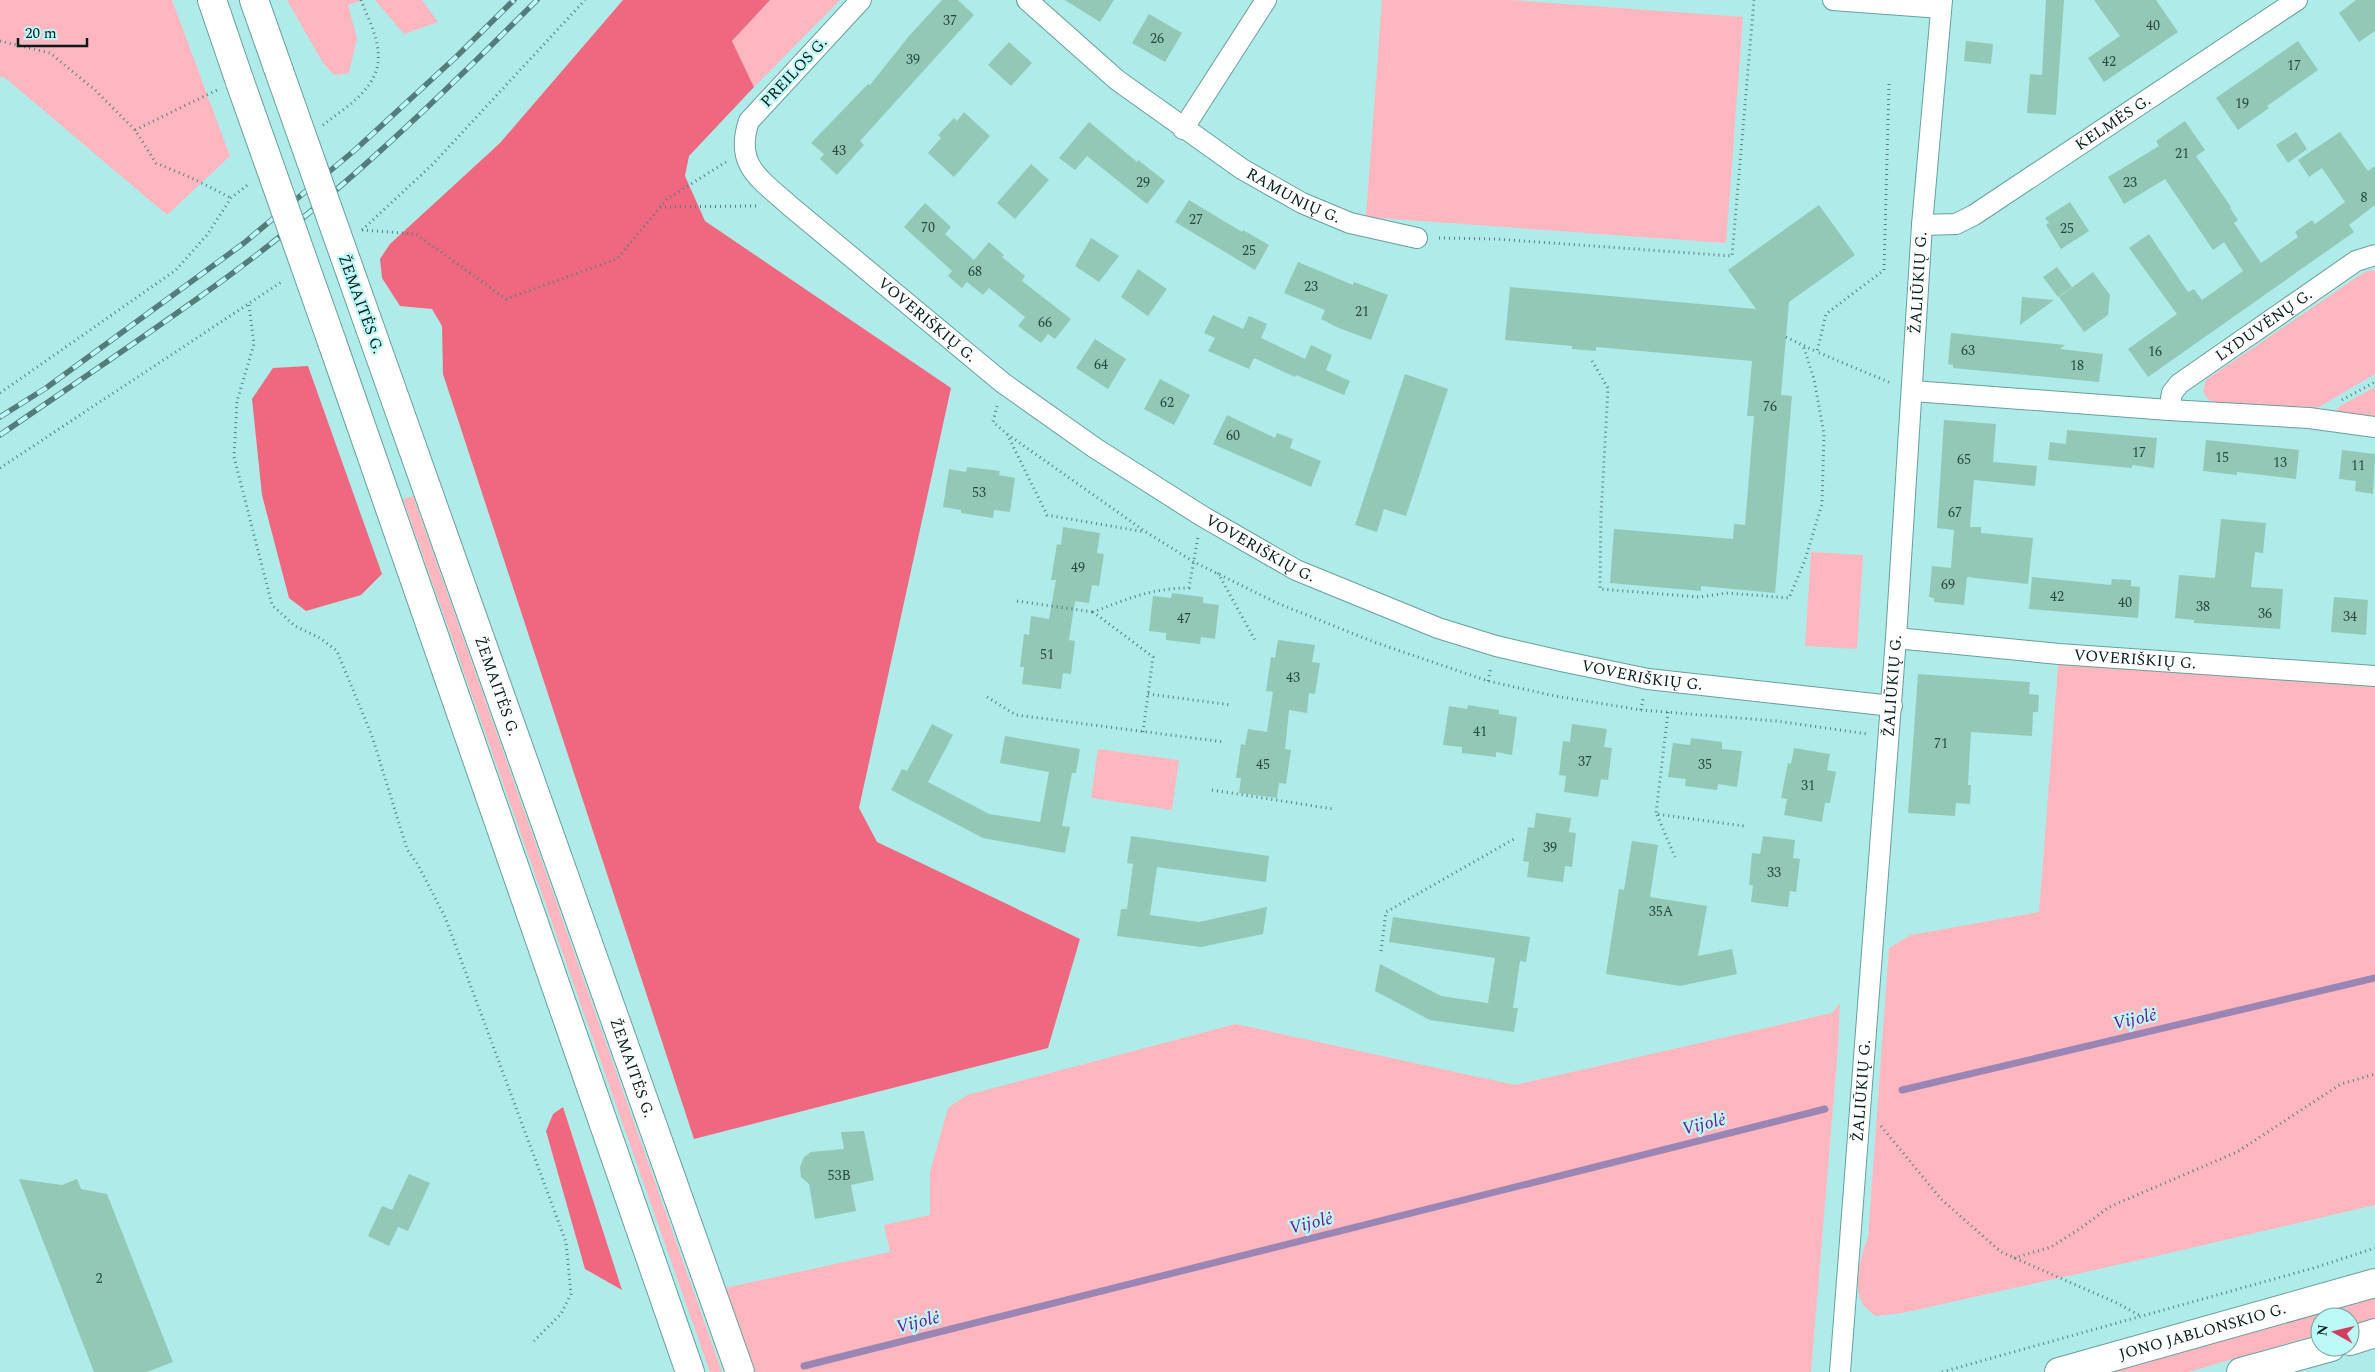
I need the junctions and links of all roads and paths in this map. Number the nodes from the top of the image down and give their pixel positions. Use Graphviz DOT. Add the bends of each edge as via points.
graph roads {
  1 [pos="212,0"];
  2 [pos="254,0"];
  3 [pos="361,0"];
  4 [pos="862,0"];
  5 [pos="1028,0"];
  6 [pos="1266,0"];
  7 [pos="1754,0"];
  8 [pos="1834,0"];
  9 [pos="2296,0"];
  10 [pos="1941,4"];
  11 [pos="0,41"];
  12 [pos="1889,84"];
  13 [pos="229,85"];
  14 [pos="321,126"];
  15 [pos="1183,129"];
  16 [pos="134,130"];
  17 [pos="744,152"];
  18 [pos="253,180"];
  19 [pos="231,198"];
  20 [pos="790,206"];
  21 [pos="660,207"];
  22 [pos="1922,225"];
  23 [pos="362,230"];
  24 [pos="1417,238"];
  25 [pos="2375,255"];
  26 [pos="249,305"];
  27 [pos="1786,337"];
  28 [pos="1803,345"];
  29 [pos="1817,352"];
  30 [pos="1592,361"];
  31 [pos="1905,388"];
  32 [pos="0,392"];
  33 [pos="2169,410"];
  34 [pos="2375,427"];
  35 [pos="1007,434"];
  36 [pos="1202,516"];
  37 [pos="1146,532"];
  38 [pos="1218,573"];
  39 [pos="1017,601"];
  40 [pos="1093,612"];
  41 [pos="1896,638"];
  42 [pos="1256,642"];
  43 [pos="2375,676"];
  44 [pos="1148,694"];
  45 [pos="987,697"];
  46 [pos="1231,705"];
  47 [pos="1892,706"];
  48 [pos="1668,712"];
  49 [pos="1144,732"];
  50 [pos="1224,742"];
  51 [pos="1212,790"];
  52 [pos="1332,809"];
  53 [pos="1656,814"];
  54 [pos="1744,826"];
  55 [pos="1514,839"];
  56 [pos="1675,857"];
  57 [pos="1381,950"];
  58 [pos="2375,1074"];
  59 [pos="1861,1106"];
  60 [pos="2375,1248"];
  61 [pos="2014,1258"];
  62 [pos="2375,1283"];
  63 [pos="2140,1316"];
  64 [pos="2375,1333"];
  65 [pos="2360,1338"];
  66 [pos="534,1341"];
  67 [pos="2310,1353"];
  68 [pos="690,1372"];
  69 [pos="740,1372"];
  70 [pos="1840,1372"];
  71 [pos="1942,1372"];
  72 [pos="2059,1372"];
  73 [pos="2241,1372"];
  1 -- 13 [label="main road"];
  2 -- 69 [label="main road, ŽEMAITĖS G., bridge"];
  3 -- 14 [label="path" via="378,51 377,70 366,91"];
  4 -- 17 [label="street, PREILOS G." via="749,121"];
  5 -- 15 [label="street, RAMUNIŲ G." via="1117,80"];
  6 -- 15 [label="street"];
  7 -- 24 [label="path" via="1732,256 1496,239"];
  8 -- 10 [label="street"];
  9 -- 22 [label="street, KELMĖS G." via="1974,215 1956,224"];
  10 -- 22 [label="street, ŽALIŪKIŲ G."];
  11 -- 16 [label="path" via="50,53 95,90"];
  12 -- 29 [label="path" via="1884,270 1826,314"];
  13 -- 16 [label="path"];
  13 -- 68 [label="main road, bridge" via="332,342"];
  15 -- 24 [label="street, RAMUNIŲ G." via="1242,169 1302,203 1350,223"];
  16 -- 19 [label="path" via="156,163"];
  17 -- 20 [label="street, VOVERIŠKIŲ G." via="760,179"];
  17 -- 21 [label="path" via="667,198"];
  18 -- 19 [label="path"];
  19 -- 32 [label="path" via="208,235 176,270"];
  20 -- 21 [label="path"];
  20 -- 36 [label="street, VOVERIŠKIŲ G." via="1003,383 1095,448"];
  21 -- 23 [label="path" via="617,259 506,299 416,234"];
  22 -- 31 [label="street, ŽALIŪKIŲ G."];
  25 -- 33 [label="street, LYDUVĖNŲ G." via="2356,261 2179,384 2172,393"];
  26 -- 66 [label="path" via="254,344 237,401 234,457 272,606 294,626 320,638 337,651 372,736 407,849 445,917 566,1242 571,1294 561,1314"];
  27 -- 28 [label="path"];
  28 -- 29 [label="path"];
  28 -- 30 [label="path" via="1814,379 1824,434 1822,504 1805,560 1789,598 1600,589 1608,388"];
  29 -- 31 [label="path"];
  31 -- 33 [label="street"];
  31 -- 41 [label="street, ŽALIŪKIŲ G."];
  33 -- 34 [label="street" via="2308,418"];
  35 -- 37 [label="path" via="1048,515"];
  36 -- 40 [label="path" via="1189,588 1152,591"];
  36 -- 47 [label="street, VOVERIŠKIŲ G." via="1296,570 1430,625 1496,646 1648,679"];
  38 -- 42 [label="path"];
  39 -- 40 [label="path"];
  40 -- 44 [label="path" via="1153,657"];
  41 -- 43 [label="street, VOVERIŠKIŲ G." via="2059,654"];
  41 -- 47 [label="street, ŽALIŪKIŲ G."];
  44 -- 46 [label="path"];
  44 -- 49 [label="path"];
  45 -- 49 [label="path" via="1016,716"];
  47 -- 59 [label="street, ŽALIŪKIŲ G."];
  48 -- 53 [label="path"];
  49 -- 50 [label="path"];
  51 -- 52 [label="path"];
  53 -- 54 [label="path"];
  53 -- 56 [label="path"];
  55 -- 57 [label="path" via="1386,912"];
  58 -- 61 [label="path" via="2341,1084 2237,1152 2109,1207 2051,1247"];
  59 -- 61 [label="path" via="1887,1132 1941,1199 2001,1252"];
  59 -- 70 [label="street, ŽALIŪKIŲ G."];
  60 -- 63 [label="path"];
  61 -- 63 [label="path"];
  62 -- 72 [label="main road, JONO JABLONSKIO G."];
  63 -- 71 [label="path"];
  64 -- 65 [label="main road"];
  67 -- 73 [label="main road"];
}
